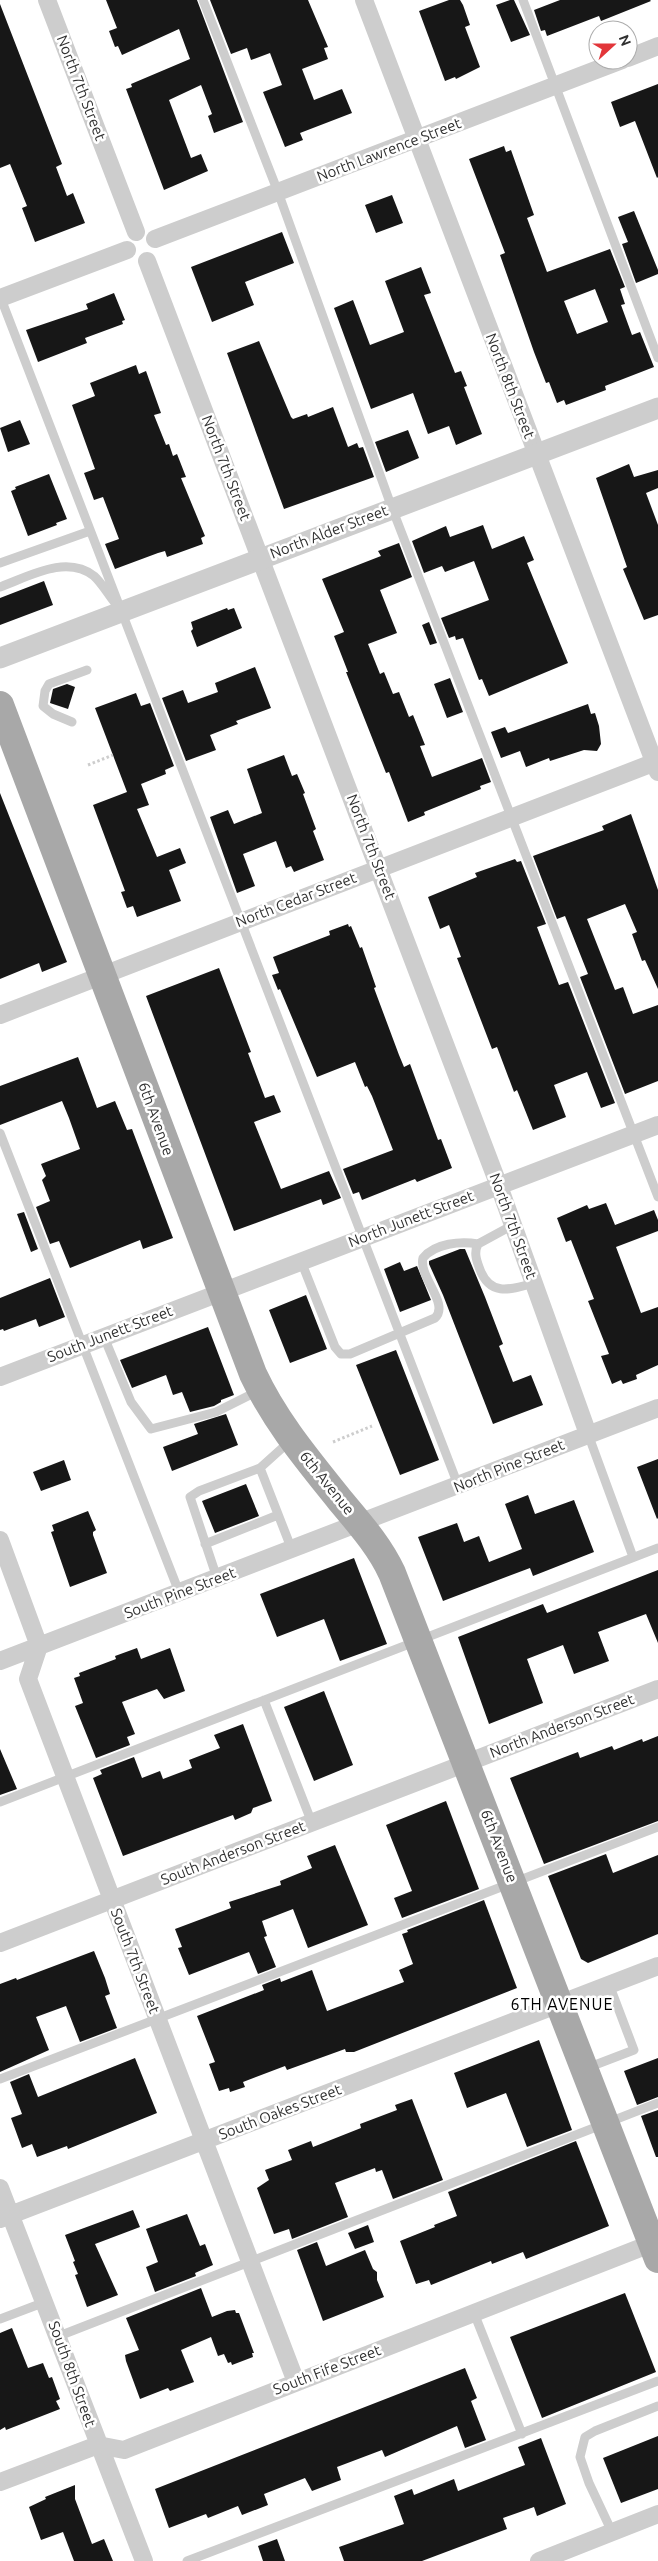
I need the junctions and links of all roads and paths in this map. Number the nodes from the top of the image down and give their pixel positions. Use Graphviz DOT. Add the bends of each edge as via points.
graph roads {
  1 [pos="47,0"];
  2 [pos="202,0"];
  3 [pos="364,0"];
  4 [pos="523,0"];
  5 [pos="658,46"];
  6 [pos="638,54"];
  7 [pos="596,70"];
  8 [pos="555,86"];
  9 [pos="416,139"];
  10 [pos="278,192"];
  11 [pos="136,232"];
  12 [pos="155,239"];
  13 [pos="127,250"];
  14 [pos="147,261"];
  15 [pos="0,297"];
  16 [pos="658,358"];
  17 [pos="658,408"];
  18 [pos="536,454"];
  19 [pos="392,508"];
  20 [pos="90,531"];
  21 [pos="260,558"];
  22 [pos="0,563"];
  23 [pos="0,587"];
  24 [pos="121,611"];
  25 [pos="0,658"];
  26 [pos="87,670"];
  27 [pos="0,705"];
  28 [pos="72,722"];
  29 [pos="113,755"];
  30 [pos="88,765"];
  31 [pos="657,765"];
  32 [pos="511,817"];
  33 [pos="379,868"];
  34 [pos="240,922"];
  35 [pos="103,975"];
  36 [pos="0,1015"];
  37 [pos="658,1125"];
  38 [pos="0,1133"];
  39 [pos="634,1134"];
  40 [pos="499,1186"];
  41 [pos="658,1197"];
  42 [pos="513,1225"];
  43 [pos="362,1238"];
  44 [pos="478,1244"];
  45 [pos="301,1261"];
  46 [pos="534,1282"];
  47 [pos="221,1292"];
  48 [pos="399,1334"];
  49 [pos="104,1337"];
  50 [pos="82,1345"];
  51 [pos="0,1376"];
  52 [pos="261,1390"];
  53 [pos="658,1408"];
  54 [pos="372,1426"];
  55 [pos="588,1434"];
  56 [pos="292,1440"];
  57 [pos="333,1442"];
  58 [pos="260,1468"];
  59 [pos="458,1485"];
  60 [pos="278,1515"];
  61 [pos="360,1524"];
  62 [pos="0,1540"];
  63 [pos="205,1544"];
  64 [pos="658,1548"];
  65 [pos="292,1550"];
  66 [pos="633,1557"];
  67 [pos="217,1578"];
  68 [pos="179,1592"];
  69 [pos="418,1640"];
  70 [pos="39,1646"];
  71 [pos="0,1661"];
  72 [pos="658,1689"];
  73 [pos="264,1700"];
  74 [pos="467,1763"];
  75 [pos="65,1777"];
  76 [pos="0,1802"];
  77 [pos="312,1822"];
  78 [pos="658,1827"];
  79 [pos="513,1883"];
  80 [pos="112,1900"];
  81 [pos="0,1943"];
  82 [pos="658,1966"];
  83 [pos="609,1984"];
  84 [pos="559,2003"];
  85 [pos="157,2018"];
  86 [pos="585,2069"];
  87 [pos="0,2079"];
  88 [pos="658,2103"];
  89 [pos="606,2124"];
  90 [pos="204,2141"];
  91 [pos="0,2188"];
  92 [pos="5,2217"];
  93 [pos="656,2248"];
  94 [pos="250,2262"];
  95 [pos="45,2302"];
  96 [pos="474,2313"];
  97 [pos="0,2320"];
  98 [pos="59,2336"];
  99 [pos="296,2382"];
  100 [pos="658,2382"];
  101 [pos="658,2406"];
  102 [pos="522,2434"];
  103 [pos="98,2444"];
  104 [pos="0,2482"];
  105 [pos="658,2514"];
  106 [pos="612,2532"];
  107 [pos="561,2557"];
  108 [pos="144,2561"];
  109 [pos="187,2561"];
  110 [pos="539,2561"];
  1 -- 11 [label="street, North 7th Street"];
  2 -- 10 [label="lane"];
  3 -- 9 [label="street, North 8th Street"];
  4 -- 8 [label="lane"];
  5 -- 6 [label="street"];
  7 -- 8 [label="street, North Lawrence Street"];
  8 -- 9 [label="street, North Lawrence Street"];
  8 -- 16 [label="lane"];
  9 -- 10 [label="street, North Lawrence Street"];
  9 -- 18 [label="street, North 8th Street"];
  10 -- 12 [label="street, North Lawrence Street"];
  10 -- 19 [label="lane"];
  11 -- 12 [label="street" via="145,231"];
  11 -- 13 [label="street" via="129,237"];
  12 -- 14 [label="street" via="157,249"];
  13 -- 14 [label="street" via="137,261"];
  13 -- 15 [label="street"];
  14 -- 21 [label="street, North 7th Street"];
  15 -- 20 [label="lane"];
  17 -- 18 [label="street, North Alder Street"];
  18 -- 19 [label="street, North Alder Street"];
  18 -- 31 [label="street, North 8th Street"];
  19 -- 21 [label="street, North Alder Street"];
  19 -- 32 [label="lane"];
  20 -- 22 [label="lane"];
  20 -- 24 [label="lane"];
  21 -- 24 [label="street, North Alder Street"];
  21 -- 33 [label="street, North 7th Street"];
  23 -- 24 [label="lane" via="58,566 76,569 94,576"];
  24 -- 25 [label="street, North Alder Street"];
  24 -- 34 [label="lane"];
  26 -- 28 [label="lane" via="49,684 46,691 43,706"];
  27 -- 35 [label="main road, 6th Avenue"];
  29 -- 30 [label="path"];
  31 -- 32 [label="street, North Cedar Street"];
  32 -- 33 [label="street, North Cedar Street"];
  32 -- 39 [label="lane"];
  33 -- 34 [label="street, North Cedar Street"];
  33 -- 40 [label="street, North 7th Street"];
  34 -- 35 [label="street, North Cedar Street"];
  34 -- 43 [label="lane"];
  35 -- 36 [label="street, North Cedar Street"];
  35 -- 47 [label="main road, 6th Avenue"];
  37 -- 39 [label="street, North Junett Street"];
  38 -- 50 [label="lane"];
  39 -- 40 [label="street, North Junett Street"];
  39 -- 41 [label="lane"];
  40 -- 42 [label="street, North 7th Street"];
  40 -- 43 [label="street, North Junett Street"];
  42 -- 44 [label="lane"];
  42 -- 46 [label="street, North 7th Street"];
  43 -- 45 [label="street, North Junett Street"];
  43 -- 48 [label="lane"];
  44 -- 46 [label="lane" via="476,1256 488,1283 511,1290"];
  44 -- 48 [label="lane" via="456,1243 425,1255 423,1268 440,1311 435,1318"];
  45 -- 47 [label="street, North Junett Street"];
  45 -- 48 [label="lane" via="335,1347 341,1354 350,1354"];
  46 -- 55 [label="street, North 7th Street"];
  47 -- 49 [label="street, South Junett Street"];
  47 -- 52 [label="main road, 6th Avenue"];
  48 -- 59 [label="lane"];
  49 -- 50 [label="street, South Junett Street"];
  49 -- 52 [label="lane" via="131,1402 151,1429 216,1412"];
  50 -- 51 [label="street, South Junett Street"];
  50 -- 68 [label="lane"];
  52 -- 56 [label="main road, 6th Avenue"];
  53 -- 55 [label="street, North Pine Street"];
  54 -- 57 [label="path"];
  55 -- 59 [label="street, North Pine Street"];
  55 -- 66 [label="lane"];
  56 -- 58 [label="lane"];
  56 -- 61 [label="main road, 6th Avenue"];
  58 -- 60 [label="lane"];
  58 -- 63 [label="lane" via="190,1497"];
  59 -- 61 [label="street, North Pine Street"];
  60 -- 63 [label="lane"];
  60 -- 65 [label="lane"];
  61 -- 65 [label="street, South Pine Street"];
  61 -- 69 [label="main road, 6th Avenue" via="386,1562"];
  62 -- 70 [label="street"];
  63 -- 67 [label="lane"];
  64 -- 66 [label="lane"];
  65 -- 67 [label="street, South Pine Street"];
  66 -- 69 [label="lane"];
  67 -- 68 [label="street, South Pine Street"];
  68 -- 70 [label="street, South Pine Street"];
  69 -- 73 [label="lane"];
  69 -- 74 [label="main road, 6th Avenue"];
  70 -- 71 [label="street, South Pine Street"];
  70 -- 75 [label="street, South 7th Street" via="28,1679"];
  72 -- 74 [label="street, North Anderson Street"];
  73 -- 75 [label="lane"];
  73 -- 77 [label="lane"];
  74 -- 77 [label="street, South Anderson Street"];
  74 -- 79 [label="main road, 6th Avenue"];
  75 -- 76 [label="lane"];
  75 -- 80 [label="street, South 7th Street"];
  77 -- 80 [label="street, South Anderson Street"];
  78 -- 79 [label="lane"];
  79 -- 84 [label="main road, 6th Avenue"];
  79 -- 85 [label="lane"];
  80 -- 81 [label="street, South Anderson Street"];
  80 -- 85 [label="street, South 7th Street"];
  82 -- 83 [label="street, South Oakes Street"];
  83 -- 84 [label="street, South Oakes Street"];
  83 -- 86 [label="lane" via="634,2050"];
  84 -- 86 [label="main road, 6th Avenue"];
  84 -- 90 [label="street, South Oakes Street"];
  85 -- 87 [label="lane"];
  85 -- 90 [label="street, South 7th Street"];
  86 -- 89 [label="main road, 6th Avenue"];
  88 -- 89 [label="lane"];
  89 -- 93 [label="main road, 6th Avenue"];
  89 -- 94 [label="lane"];
  90 -- 92 [label="street, South Oakes Street"];
  90 -- 94 [label="street, South 7th Street"];
  91 -- 92 [label="street, South 8th Street"];
  92 -- 95 [label="street, South 8th Street"];
  93 -- 96 [label="street, South Fife Street"];
  94 -- 98 [label="lane"];
  94 -- 99 [label="street, South 7th Street"];
  95 -- 97 [label="lane"];
  95 -- 98 [label="street, South 8th Street"];
  96 -- 99 [label="street, South Fife Street"];
  96 -- 102 [label="lane"];
  98 -- 103 [label="street, South 8th Street"];
  99 -- 103 [label="street, South Fife Street" via="124,2450"];
  100 -- 102 [label="lane"];
  101 -- 106 [label="lane" via="585,2437 580,2457 588,2483"];
  102 -- 109 [label="lane"];
  103 -- 104 [label="street"];
  103 -- 108 [label="street, South 8th Street"];
  105 -- 106 [label="street"];
  106 -- 107 [label="street"];
  107 -- 110 [label="street"];
}
